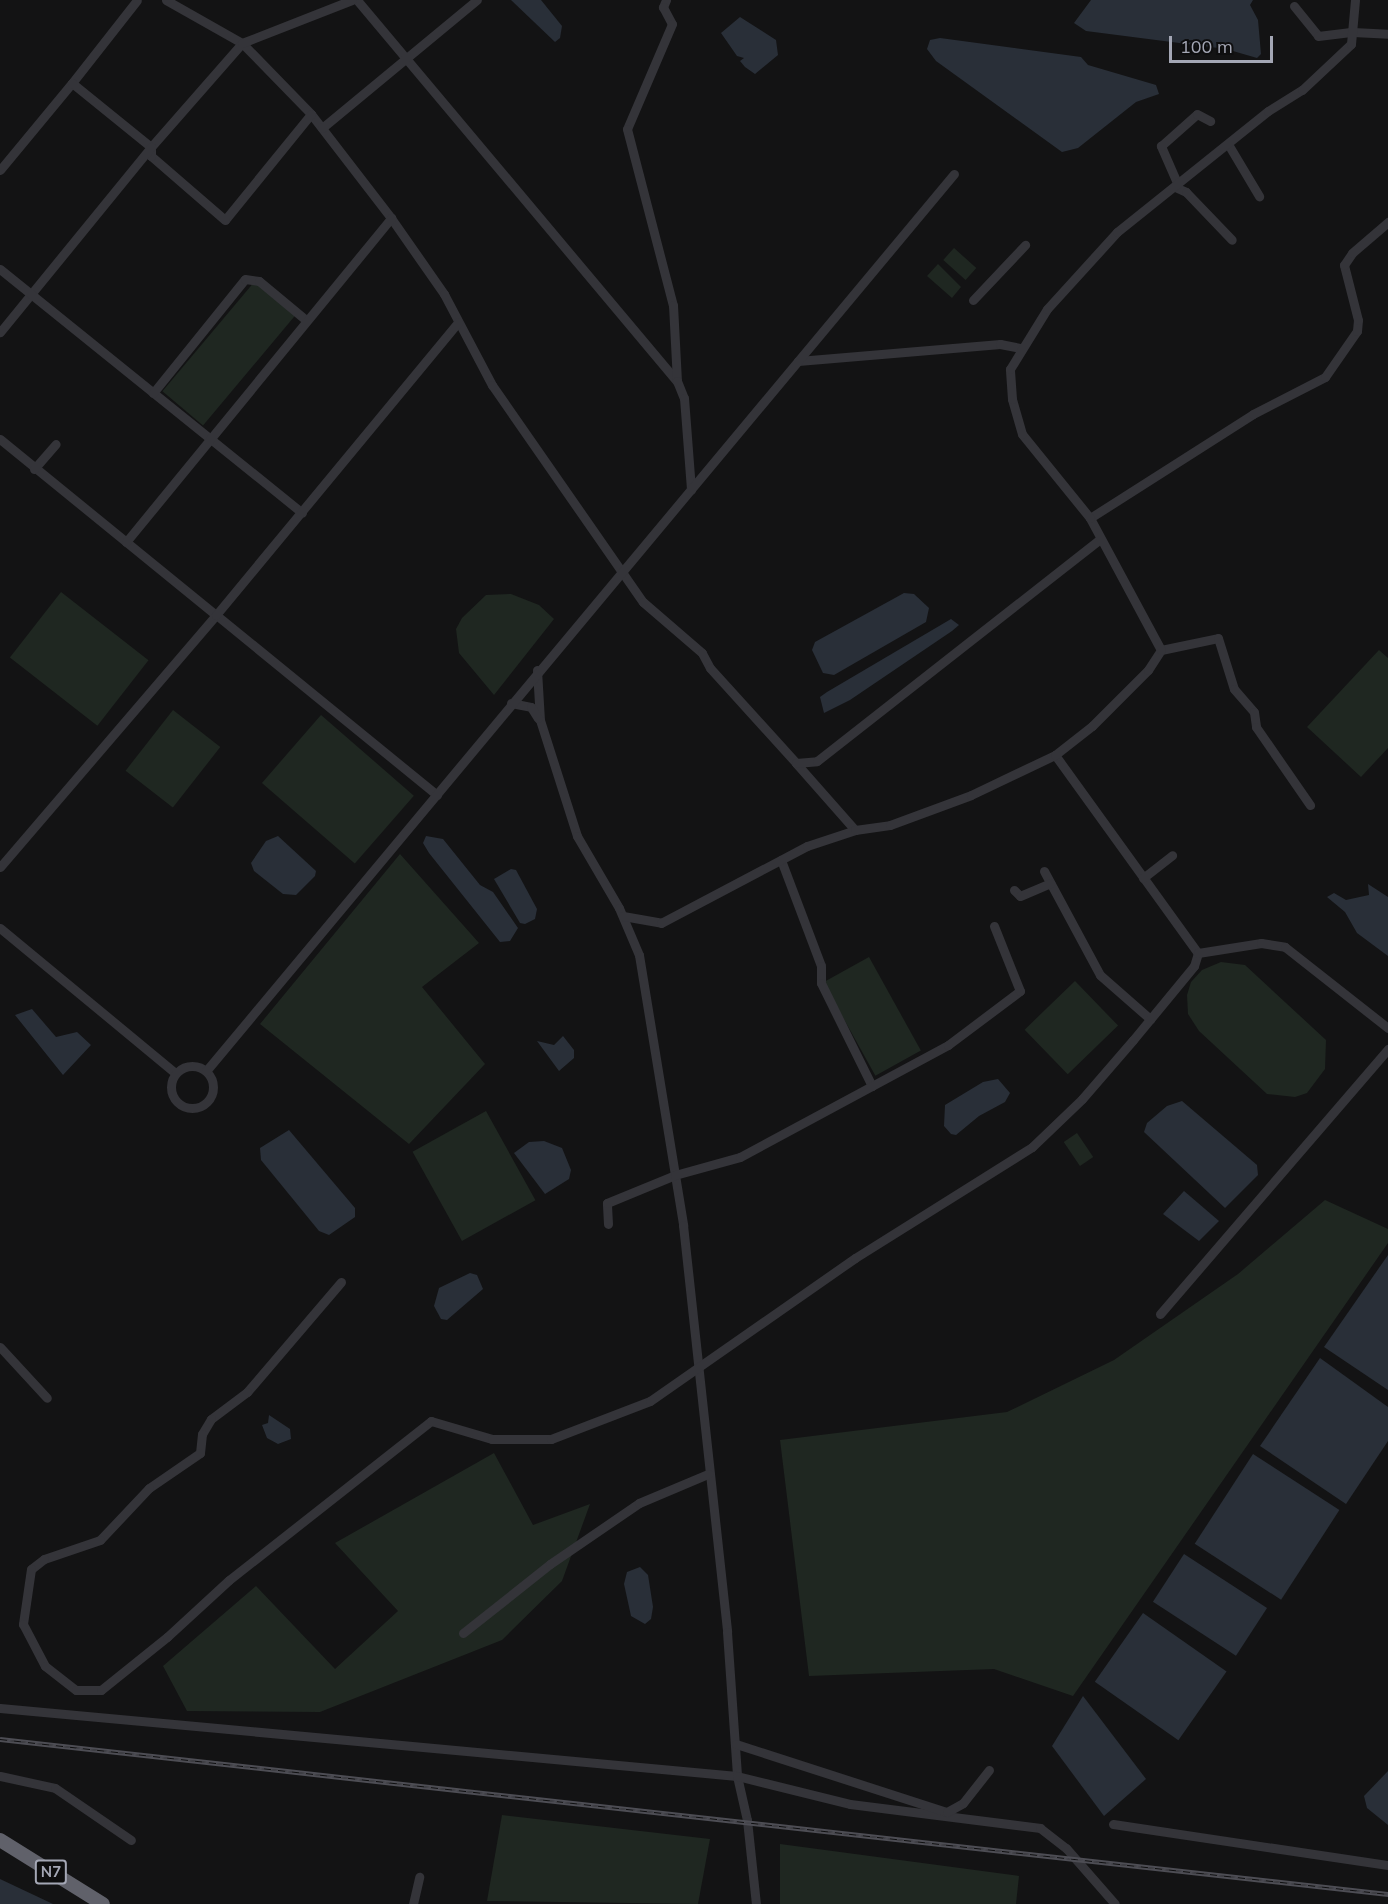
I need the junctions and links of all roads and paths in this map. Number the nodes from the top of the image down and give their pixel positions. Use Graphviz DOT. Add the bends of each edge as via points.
graph roads {
  1 [pos="137,0"];
  2 [pos="166,0"];
  3 [pos="355,0"];
  4 [pos="477,0"];
  5 [pos="666,0"];
  6 [pos="1355,0"];
  7 [pos="1294,6"];
  8 [pos="1353,32"];
  9 [pos="1388,34"];
  10 [pos="242,43"];
  11 [pos="406,59"];
  12 [pos="72,83"];
  13 [pos="311,114"];
  14 [pos="1210,121"];
  15 [pos="322,128"];
  16 [pos="1228,144"];
  17 [pos="151,147"];
  18 [pos="0,170"];
  19 [pos="954,174"];
  20 [pos="1177,186"];
  21 [pos="1259,196"];
  22 [pos="392,218"];
  23 [pos="1388,222"];
  24 [pos="1232,240"];
  25 [pos="1025,245"];
  26 [pos="0,269"];
  27 [pos="31,295"];
  28 [pos="974,300"];
  29 [pos="306,321"];
  30 [pos="459,322"];
  31 [pos="0,332"];
  32 [pos="1020,348"];
  33 [pos="798,362"];
  34 [pos="677,381"];
  35 [pos="153,393"];
  36 [pos="0,439"];
  37 [pos="209,439"];
  38 [pos="56,444"];
  39 [pos="34,469"];
  40 [pos="691,490"];
  41 [pos="302,513"];
  42 [pos="1090,518"];
  43 [pos="1100,539"];
  44 [pos="126,542"];
  45 [pos="624,572"];
  46 [pos="216,615"];
  47 [pos="1161,650"];
  48 [pos="537,670"];
  49 [pos="511,703"];
  50 [pos="540,720"];
  51 [pos="1055,754"];
  52 [pos="796,763"];
  53 [pos="437,795"];
  54 [pos="1310,805"];
  55 [pos="855,830"];
  56 [pos="1172,855"];
  57 [pos="781,860"];
  58 [pos="0,867"];
  59 [pos="1044,871"];
  60 [pos="1143,878"];
  61 [pos="1050,883"];
  62 [pos="1014,890"];
  63 [pos="623,916"];
  64 [pos="994,926"];
  65 [pos="0,928"];
  66 [pos="1198,953"];
  67 [pos="1150,1019"];
  68 [pos="1388,1028"];
  69 [pos="1388,1049"];
  70 [pos="206,1071"];
  71 [pos="176,1073"];
  72 [pos="872,1086"];
  73 [pos="675,1175"];
  74 [pos="608,1224"];
  75 [pos="341,1282"];
  76 [pos="1160,1314"];
  77 [pos="0,1347"];
  78 [pos="699,1364"];
  79 [pos="47,1398"];
  80 [pos="708,1474"];
  81 [pos="463,1633"];
  82 [pos="0,1708"];
  83 [pos="736,1744"];
  84 [pos="989,1770"];
  85 [pos="0,1776"];
  86 [pos="737,1776"];
  87 [pos="1113,1824"];
  88 [pos="0,1840"];
  89 [pos="131,1840"];
  90 [pos="1388,1865"];
  91 [pos="419,1877"];
  92 [pos="102,1904"];
  93 [pos="413,1904"];
  94 [pos="756,1904"];
  95 [pos="1115,1904"];
  1 -- 12 [label="street"];
  2 -- 10 [label="street"];
  3 -- 10 [label="street"];
  3 -- 11 [label="street"];
  4 -- 11 [label="street"];
  5 -- 34 [label="street" via="663,7 672,24 627,129 674,305"];
  6 -- 8 [label="street"];
  7 -- 8 [label="street" via="1318,36"];
  8 -- 9 [label="street"];
  8 -- 16 [label="street" via="1351,44 1302,90"];
  10 -- 13 [label="street"];
  10 -- 17 [label="street"];
  11 -- 15 [label="street"];
  11 -- 34 [label="street"];
  12 -- 17 [label="street"];
  12 -- 18 [label="street"];
  13 -- 15 [label="street"];
  13 -- 17 [label="street" via="225,220 151,156"];
  14 -- 20 [label="street" via="1197,114 1161,146"];
  15 -- 22 [label="street"];
  16 -- 20 [label="street"];
  16 -- 21 [label="street"];
  17 -- 27 [label="street"];
  19 -- 33 [label="street"];
  20 -- 24 [label="street"];
  20 -- 32 [label="street" via="1117,232 1047,309"];
  22 -- 29 [label="street"];
  22 -- 30 [label="street"];
  23 -- 42 [label="street" via="1344,265 1357,331 1325,377 1254,414"];
  25 -- 28 [label="street"];
  26 -- 27 [label="street"];
  27 -- 31 [label="street"];
  27 -- 35 [label="street"];
  29 -- 35 [label="street" via="259,281 245,279"];
  29 -- 37 [label="street"];
  30 -- 41 [label="street"];
  30 -- 45 [label="street" via="498,394"];
  32 -- 33 [label="street" via="1000,344"];
  32 -- 42 [label="street" via="1010,369 1012,399 1022,434"];
  33 -- 40 [label="street"];
  34 -- 40 [label="street" via="684,398"];
  35 -- 37 [label="street"];
  36 -- 39 [label="street"];
  37 -- 41 [label="street"];
  37 -- 44 [label="street"];
  38 -- 39 [label="street"];
  39 -- 44 [label="street"];
  40 -- 45 [label="street"];
  41 -- 46 [label="street"];
  42 -- 43 [label="street"];
  43 -- 47 [label="street"];
  43 -- 52 [label="street" via="818,761"];
  44 -- 46 [label="street"];
  45 -- 48 [label="street"];
  45 -- 52 [label="street" via="642,602 702,653 710,668"];
  46 -- 53 [label="street"];
  46 -- 58 [label="street"];
  47 -- 51 [label="street" via="1148,670 1092,726"];
  47 -- 54 [label="street" via="1218,638 1234,689 1254,712 1256,727"];
  48 -- 49 [label="street"];
  48 -- 50 [label="street"];
  49 -- 50 [label="street" via="531,707"];
  49 -- 53 [label="street"];
  50 -- 63 [label="street" via="578,836"];
  51 -- 55 [label="street" via="971,795 890,825"];
  51 -- 60 [label="street"];
  52 -- 55 [label="street"];
  53 -- 70 [label="street"];
  55 -- 57 [label="street"];
  56 -- 60 [label="street"];
  57 -- 63 [label="street" via="661,923"];
  57 -- 72 [label="street" via="821,966 820,983"];
  59 -- 61 [label="street"];
  60 -- 66 [label="street"];
  61 -- 62 [label="street" via="1020,896"];
  61 -- 67 [label="street" via="1100,975"];
  63 -- 73 [label="street" via="639,955"];
  64 -- 72 [label="street" via="1020,991 948,1045"];
  65 -- 71 [label="street"];
  66 -- 67 [label="street" via="1194,966"];
  66 -- 68 [label="street" via="1261,943 1284,947"];
  67 -- 78 [label="street" via="1082,1099 1032,1147 855,1258"];
  69 -- 76 [label="street"];
  70 -- 71 [label="street" via="190,1066"];
  70 -- 71 [label="street" via="211,1077 212,1094 208,1101 193,1108 172,1097 171,1080"];
  72 -- 73 [label="street" via="740,1157"];
  73 -- 74 [label="street" via="607,1203"];
  73 -- 78 [label="street"];
  75 -- 78 [label="street" via="247,1392 211,1419 202,1434 200,1453 149,1488 100,1540 44,1559 31,1569 23,1624 45,1666 76,1690 101,1690 229,1580 431,1421 492,1439 551,1439 650,1401"];
  77 -- 79 [label="street"];
  78 -- 80 [label="street"];
  80 -- 81 [label="street" via="639,1503 550,1564"];
  80 -- 83 [label="street"];
  82 -- 86 [label="street"];
  83 -- 84 [label="street" via="947,1812 963,1803"];
  83 -- 86 [label="street"];
  85 -- 89 [label="street" via="55,1788"];
  86 -- 94 [label="street" via="747,1820"];
  86 -- 95 [label="street" via="850,1804 1040,1828 1066,1848"];
  87 -- 90 [label="street"];
  88 -- 92 [label="highway, N7"];
  91 -- 93 [label="street"];
}
